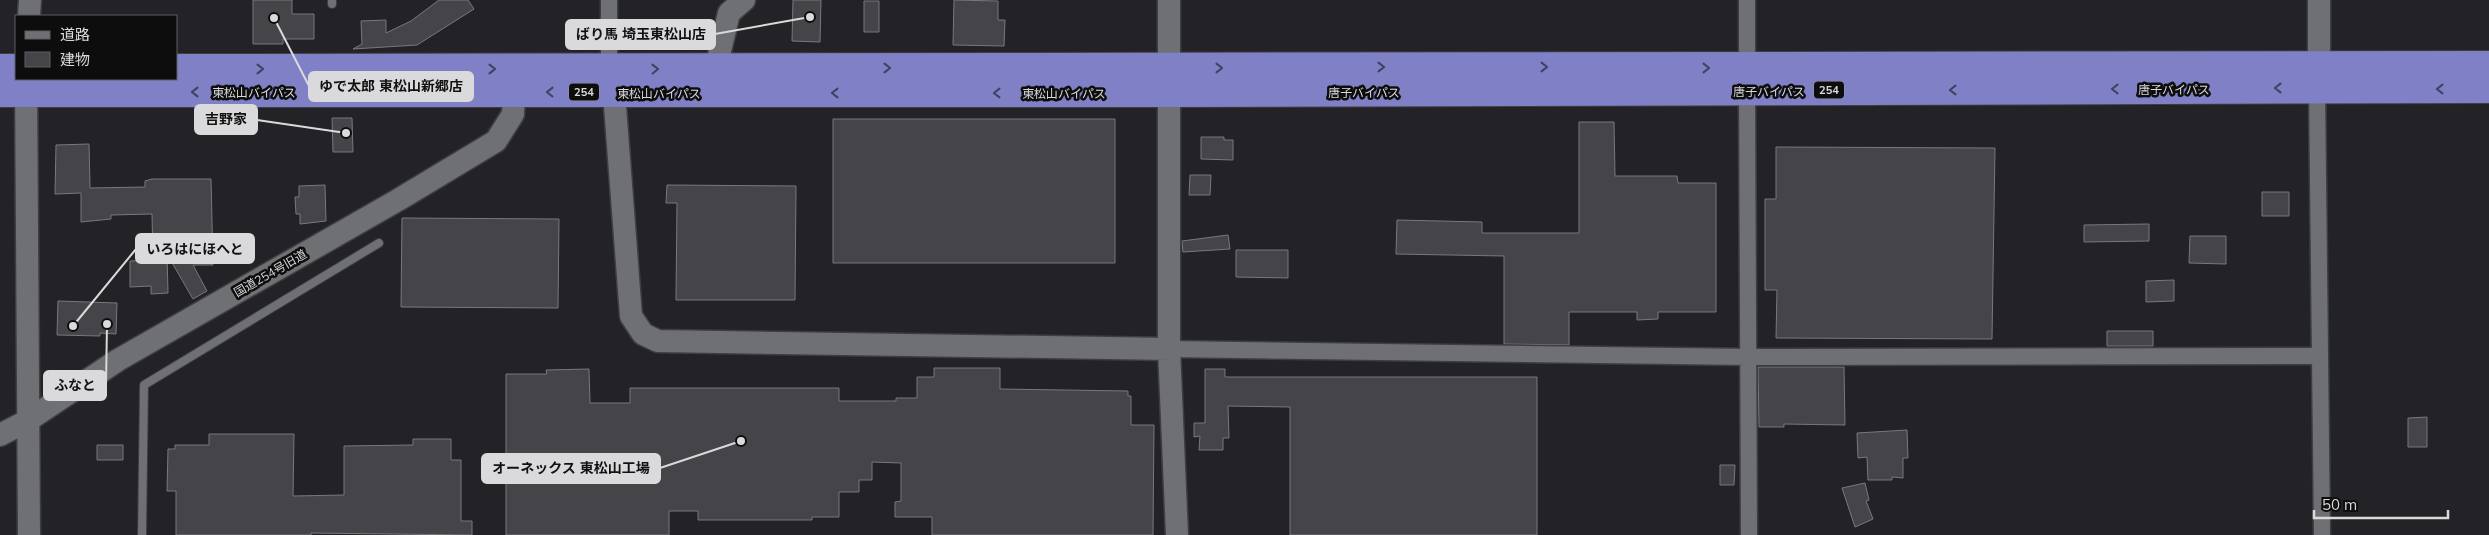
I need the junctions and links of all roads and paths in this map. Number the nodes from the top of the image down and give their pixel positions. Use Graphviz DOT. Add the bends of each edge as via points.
graph roads {
  1 [pos="30,0"];
  2 [pos="608,0"];
  3 [pos="744,0"];
  4 [pos="1169,0"];
  5 [pos="1747,0"];
  6 [pos="2319,0"];
  7 [pos="29,15"];
  8 [pos="2489,65"];
  9 [pos="0,68"];
  10 [pos="178,68"];
  11 [pos="716,68"];
  12 [pos="2318,77"];
  13 [pos="1747,79"];
  14 [pos="1169,80"];
  15 [pos="611,81"];
  16 [pos="17,83"];
  17 [pos="2489,89"];
  18 [pos="514,91"];
  19 [pos="379,243"];
  20 [pos="1169,348"];
  21 [pos="2320,356"];
  22 [pos="1749,357"];
  23 [pos="27,421"];
  24 [pos="0,435"];
  25 [pos="29,535"];
  26 [pos="142,535"];
  27 [pos="1177,535"];
  28 [pos="1749,535"];
  29 [pos="2322,535"];
  1 -- 7 [label="street"];
  2 -- 15 [label="street"];
  3 -- 11 [label="street" via="729,13"];
  4 -- 14 [label="street"];
  5 -- 13 [label="street"];
  6 -- 12 [label="street"];
  8 -- 12 [label="highway, 唐子バイパス / 254"];
  9 -- 16 [label="highway, 東松山バイパス / 254"];
  10 -- 15 [label="highway, 東松山バイパス / 254, one-way"];
  11 -- 14 [label="highway, 東松山バイパス / 254, one-way"];
  15 -- 11 [label="highway, 東松山バイパス / 254, one-way"];
  12 -- 13 [label="highway, 唐子バイパス / 254"];
  17 -- 12 [label="highway, 唐子バイパス / 254, one-way"];
  12 -- 21 [label="street"];
  13 -- 14 [label="highway, 唐子バイパス / 254"];
  13 -- 22 [label="street"];
  14 -- 15 [label="highway, 東松山バイパス / 254, one-way"];
  14 -- 20 [label="street"];
  15 -- 18 [label="highway, 東松山バイパス / 254, one-way"];
  15 -- 20 [label="street" via="631,316 643,334 658,341"];
  18 -- 16 [label="highway, 東松山バイパス / 254, one-way"];
  16 -- 23 [label="street"];
  18 -- 23 [label="street, 国道254号旧道" via="513,114 496,141 118,360"];
  19 -- 26 [label="lane" via="144,385"];
  20 -- 22 [label="street"];
  20 -- 27 [label="street"];
  21 -- 22 [label="street"];
  21 -- 29 [label="street"];
  22 -- 28 [label="street"];
  23 -- 24 [label="street, 国道254号旧道"];
  23 -- 25 [label="street"];
}
